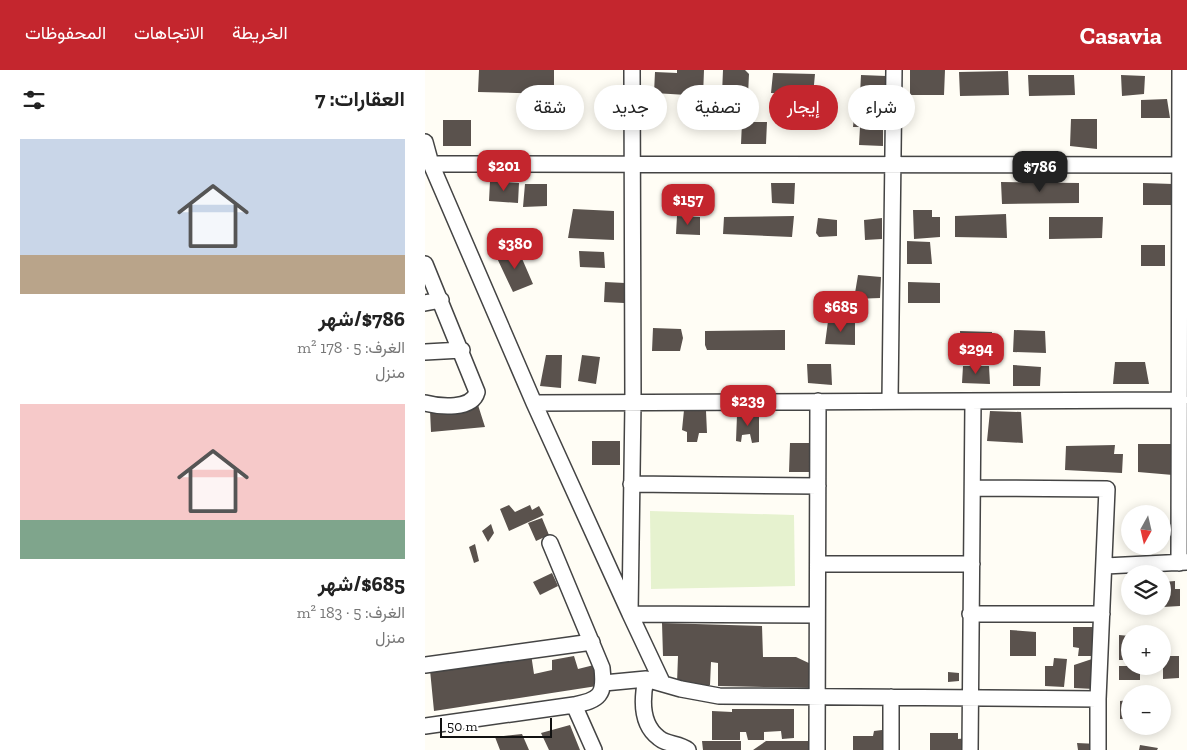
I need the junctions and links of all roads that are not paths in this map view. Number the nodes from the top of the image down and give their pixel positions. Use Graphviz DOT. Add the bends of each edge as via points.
graph roads {
  1 [pos="633,70"];
  2 [pos="894,70"];
  3 [pos="1180,70"];
  4 [pos="425,142"];
  5 [pos="431,164"];
  6 [pos="631,164"];
  7 [pos="894,164"];
  8 [pos="1184,165"];
  9 [pos="425,264"];
  10 [pos="441,300"];
  11 [pos="425,303"];
  12 [pos="1183,328"];
  13 [pos="461,350"];
  14 [pos="425,352"];
  15 [pos="890,400"];
  16 [pos="1180,400"];
  17 [pos="819,401"];
  18 [pos="973,401"];
  19 [pos="633,402"];
  20 [pos="425,403"];
  21 [pos="534,403"];
  22 [pos="631,484"];
  23 [pos="818,486"];
  24 [pos="973,488"];
  25 [pos="549,543"];
  26 [pos="1183,562"];
  27 [pos="818,564"];
  28 [pos="972,564"];
  29 [pos="1105,566"];
  30 [pos="630,614"];
  31 [pos="970,614"];
  32 [pos="1102,614"];
  33 [pos="817,615"];
  34 [pos="592,642"];
  35 [pos="425,664"];
  36 [pos="646,679"];
  37 [pos="662,682"];
  38 [pos="604,683"];
  39 [pos="891,697"];
  40 [pos="817,698"];
  41 [pos="971,698"];
  42 [pos="1098,699"];
  43 [pos="574,705"];
  44 [pos="425,726"];
  45 [pos="594,750"];
  46 [pos="688,750"];
  47 [pos="817,750"];
  48 [pos="891,750"];
  49 [pos="970,750"];
  50 [pos="1098,750"];
  1 -- 6 [label="street"];
  2 -- 7 [label="street"];
  3 -- 8 [label="street"];
  4 -- 5 [label="street"];
  5 -- 6 [label="street"];
  5 -- 21 [label="street"];
  6 -- 7 [label="street"];
  6 -- 19 [label="street"];
  7 -- 8 [label="street"];
  7 -- 15 [label="street"];
  8 -- 12 [label="street"];
  9 -- 10 [label="street"];
  10 -- 11 [label="street"];
  10 -- 13 [label="street"];
  12 -- 16 [label="street"];
  13 -- 14 [label="street"];
  13 -- 20 [label="street" via="477,392 475,399 460,405"];
  15 -- 17 [label="street"];
  15 -- 18 [label="street"];
  16 -- 18 [label="street"];
  16 -- 26 [label="street"];
  17 -- 19 [label="street"];
  17 -- 23 [label="street"];
  18 -- 24 [label="street"];
  19 -- 21 [label="street"];
  19 -- 22 [label="street"];
  21 -- 30 [label="street"];
  22 -- 23 [label="street"];
  22 -- 30 [label="street"];
  23 -- 27 [label="street"];
  24 -- 28 [label="street"];
  24 -- 29 [label="street" via="1107,489"];
  25 -- 34 [label="street"];
  26 -- 29 [label="street"];
  27 -- 28 [label="street"];
  27 -- 33 [label="street"];
  28 -- 31 [label="street"];
  29 -- 32 [label="street"];
  30 -- 33 [label="street"];
  30 -- 37 [label="street"];
  31 -- 32 [label="street"];
  31 -- 41 [label="street"];
  32 -- 42 [label="street"];
  33 -- 40 [label="street"];
  34 -- 35 [label="street"];
  34 -- 38 [label="street"];
  36 -- 37 [label="street"];
  36 -- 38 [label="street"];
  36 -- 46 [label="street" via="643,698 649,727 659,738"];
  37 -- 40 [label="street" via="719,696"];
  38 -- 43 [label="street" via="598,697"];
  39 -- 40 [label="street"];
  39 -- 41 [label="street"];
  39 -- 48 [label="street"];
  40 -- 47 [label="street"];
  41 -- 42 [label="street"];
  41 -- 49 [label="street"];
  42 -- 50 [label="street"];
  43 -- 44 [label="street"];
  43 -- 45 [label="street"];
}
